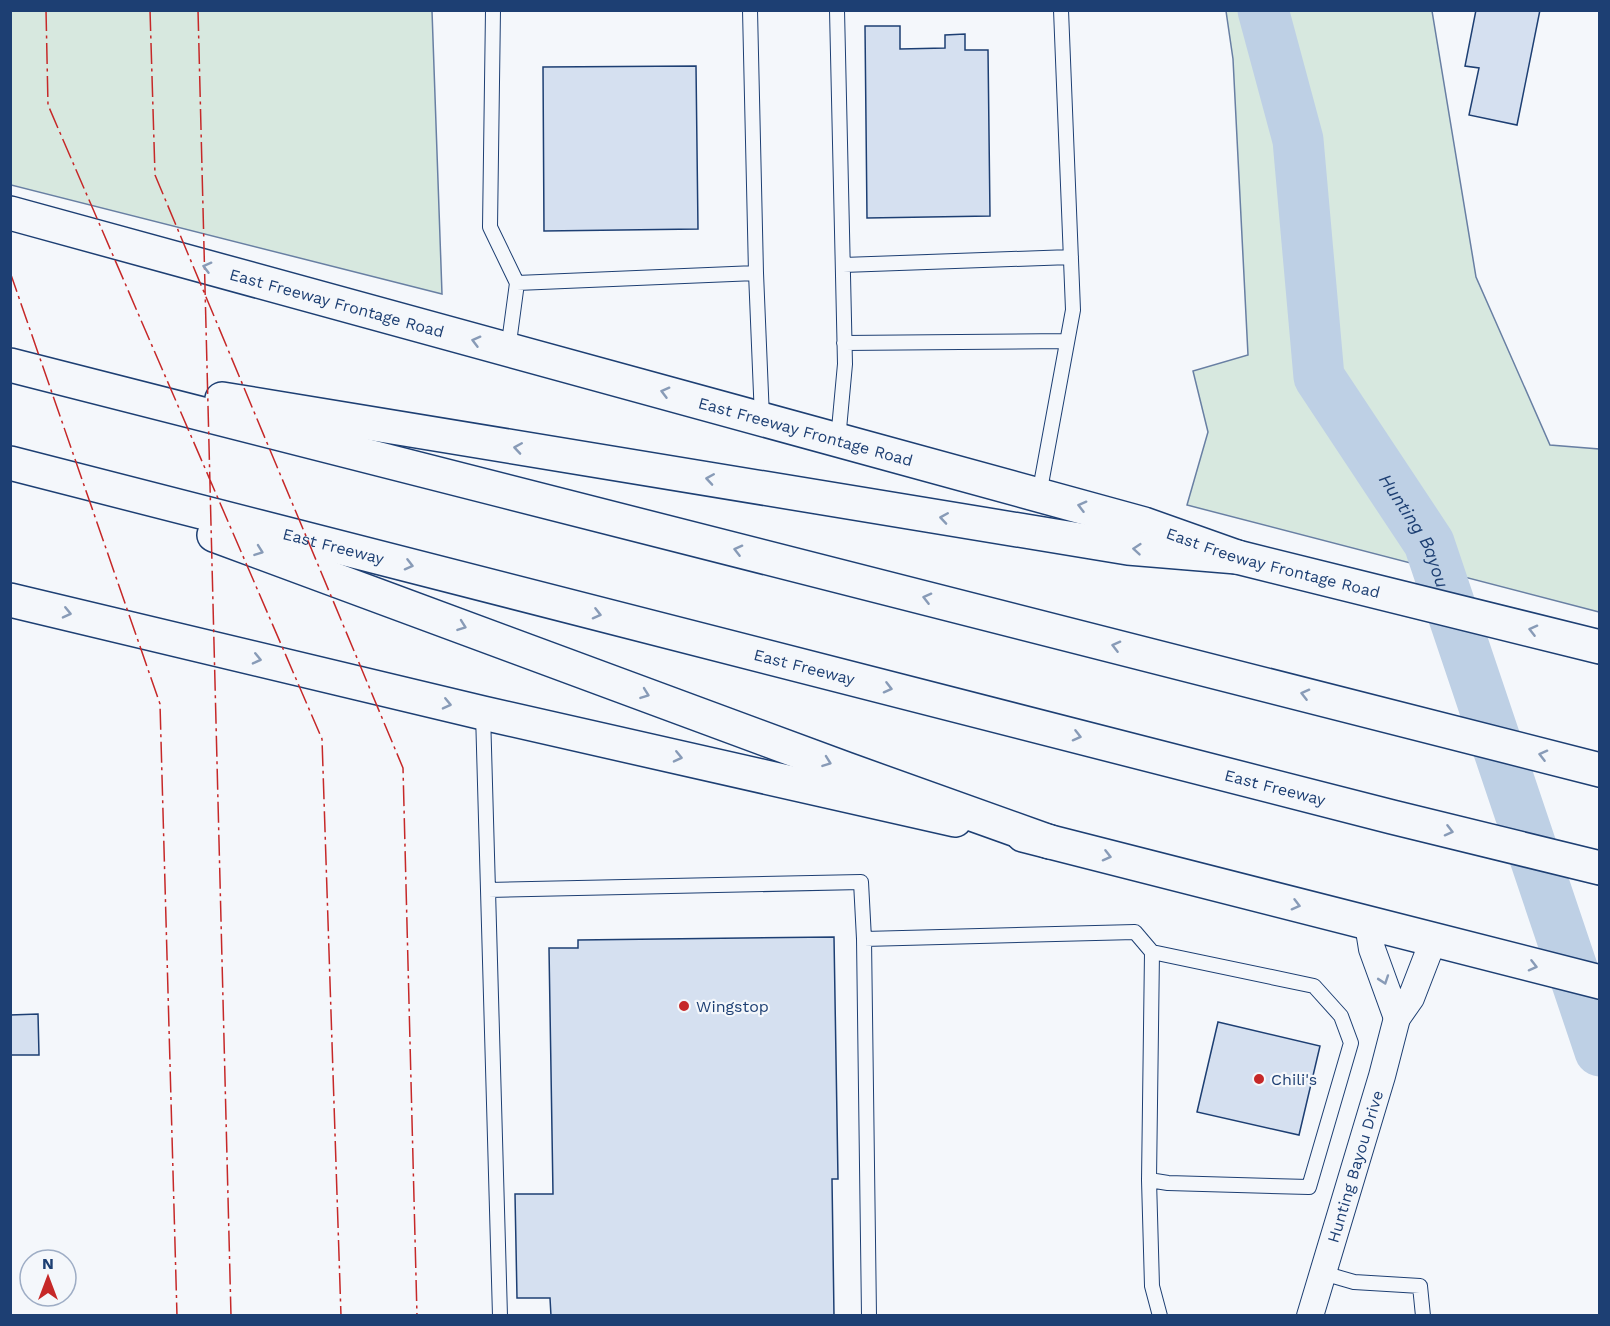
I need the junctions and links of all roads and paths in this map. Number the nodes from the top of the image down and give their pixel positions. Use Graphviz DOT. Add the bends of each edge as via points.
graph roads {
  1 [pos="493,10"];
  2 [pos="750,10"];
  3 [pos="837,10"];
  4 [pos="1061,10"];
  5 [pos="10,213"];
  6 [pos="1071,257"];
  7 [pos="843,265"];
  8 [pos="756,273"];
  9 [pos="517,284"];
  10 [pos="1067,341"];
  11 [pos="844,343"];
  12 [pos="508,350"];
  13 [pos="10,365"];
  14 [pos="762,419"];
  15 [pos="838,440"];
  16 [pos="10,463"];
  17 [pos="47,472"];
  18 [pos="1039,495"];
  19 [pos="1237,557"];
  20 [pos="10,600"];
  21 [pos="1595,646"];
  22 [pos="483,712"];
  23 [pos="1599,770"];
  24 [pos="1050,842"];
  25 [pos="1599,868"];
  26 [pos="488,890"];
  27 [pos="1368,924"];
  28 [pos="864,939"];
  29 [pos="1433,941"];
  30 [pos="1152,952"];
  31 [pos="1599,982"];
  32 [pos="1397,1018"];
  33 [pos="1149,1180"];
  34 [pos="1323,1274"];
  35 [pos="500,1316"];
  36 [pos="869,1316"];
  37 [pos="1160,1316"];
  38 [pos="1310,1316"];
  39 [pos="1423,1316"];
  1 -- 9 [label="lane" via="490,227"];
  2 -- 8 [label="lane"];
  3 -- 7 [label="lane"];
  4 -- 6 [label="lane"];
  12 -- 5 [label="main road, East Freeway Frontage Road, one-way"];
  6 -- 7 [label="lane"];
  6 -- 10 [label="lane" via="1073,310"];
  7 -- 11 [label="lane"];
  8 -- 9 [label="lane"];
  8 -- 14 [label="lane"];
  9 -- 12 [label="lane"];
  10 -- 11 [label="lane"];
  10 -- 18 [label="lane"];
  11 -- 15 [label="lane"];
  14 -- 12 [label="main road, East Freeway Frontage Road, one-way"];
  19 -- 13 [label="main road, one-way" via="1128,548"];
  23 -- 13 [label="main road, one-way"];
  14 -- 15 [label="main road, East Freeway Frontage Road"];
  15 -- 18 [label="main road, East Freeway Frontage Road"];
  16 -- 17 [label="main road, East Freeway"];
  17 -- 24 [label="main road, one-way"];
  17 -- 25 [label="main road, East Freeway, one-way"];
  19 -- 18 [label="main road, East Freeway Frontage Road, one-way" via="1144,524"];
  21 -- 19 [label="main road, East Freeway Frontage Road, one-way"];
  20 -- 22 [label="main road, one-way"];
  22 -- 24 [label="main road, one-way"];
  22 -- 26 [label="lane"];
  24 -- 27 [label="main road, one-way"];
  26 -- 28 [label="lane" via="861,882"];
  26 -- 35 [label="lane"];
  27 -- 29 [label="main road"];
  27 -- 32 [label="street, one-way" via="1372,949"];
  28 -- 30 [label="lane" via="1135,932"];
  28 -- 36 [label="lane"];
  29 -- 31 [label="main road, one-way"];
  29 -- 32 [label="street, Hunting Bayou Drive" via="1411,998"];
  30 -- 33 [label="lane"];
  30 -- 33 [label="lane" via="1314,986 1341,1016 1351,1043 1309,1187"];
  32 -- 34 [label="street, Hunting Bayou Drive"];
  33 -- 37 [label="lane" via="1152,1286"];
  34 -- 38 [label="street, Hunting Bayou Drive"];
  34 -- 39 [label="lane" via="1354,1282 1420,1286"];
}
